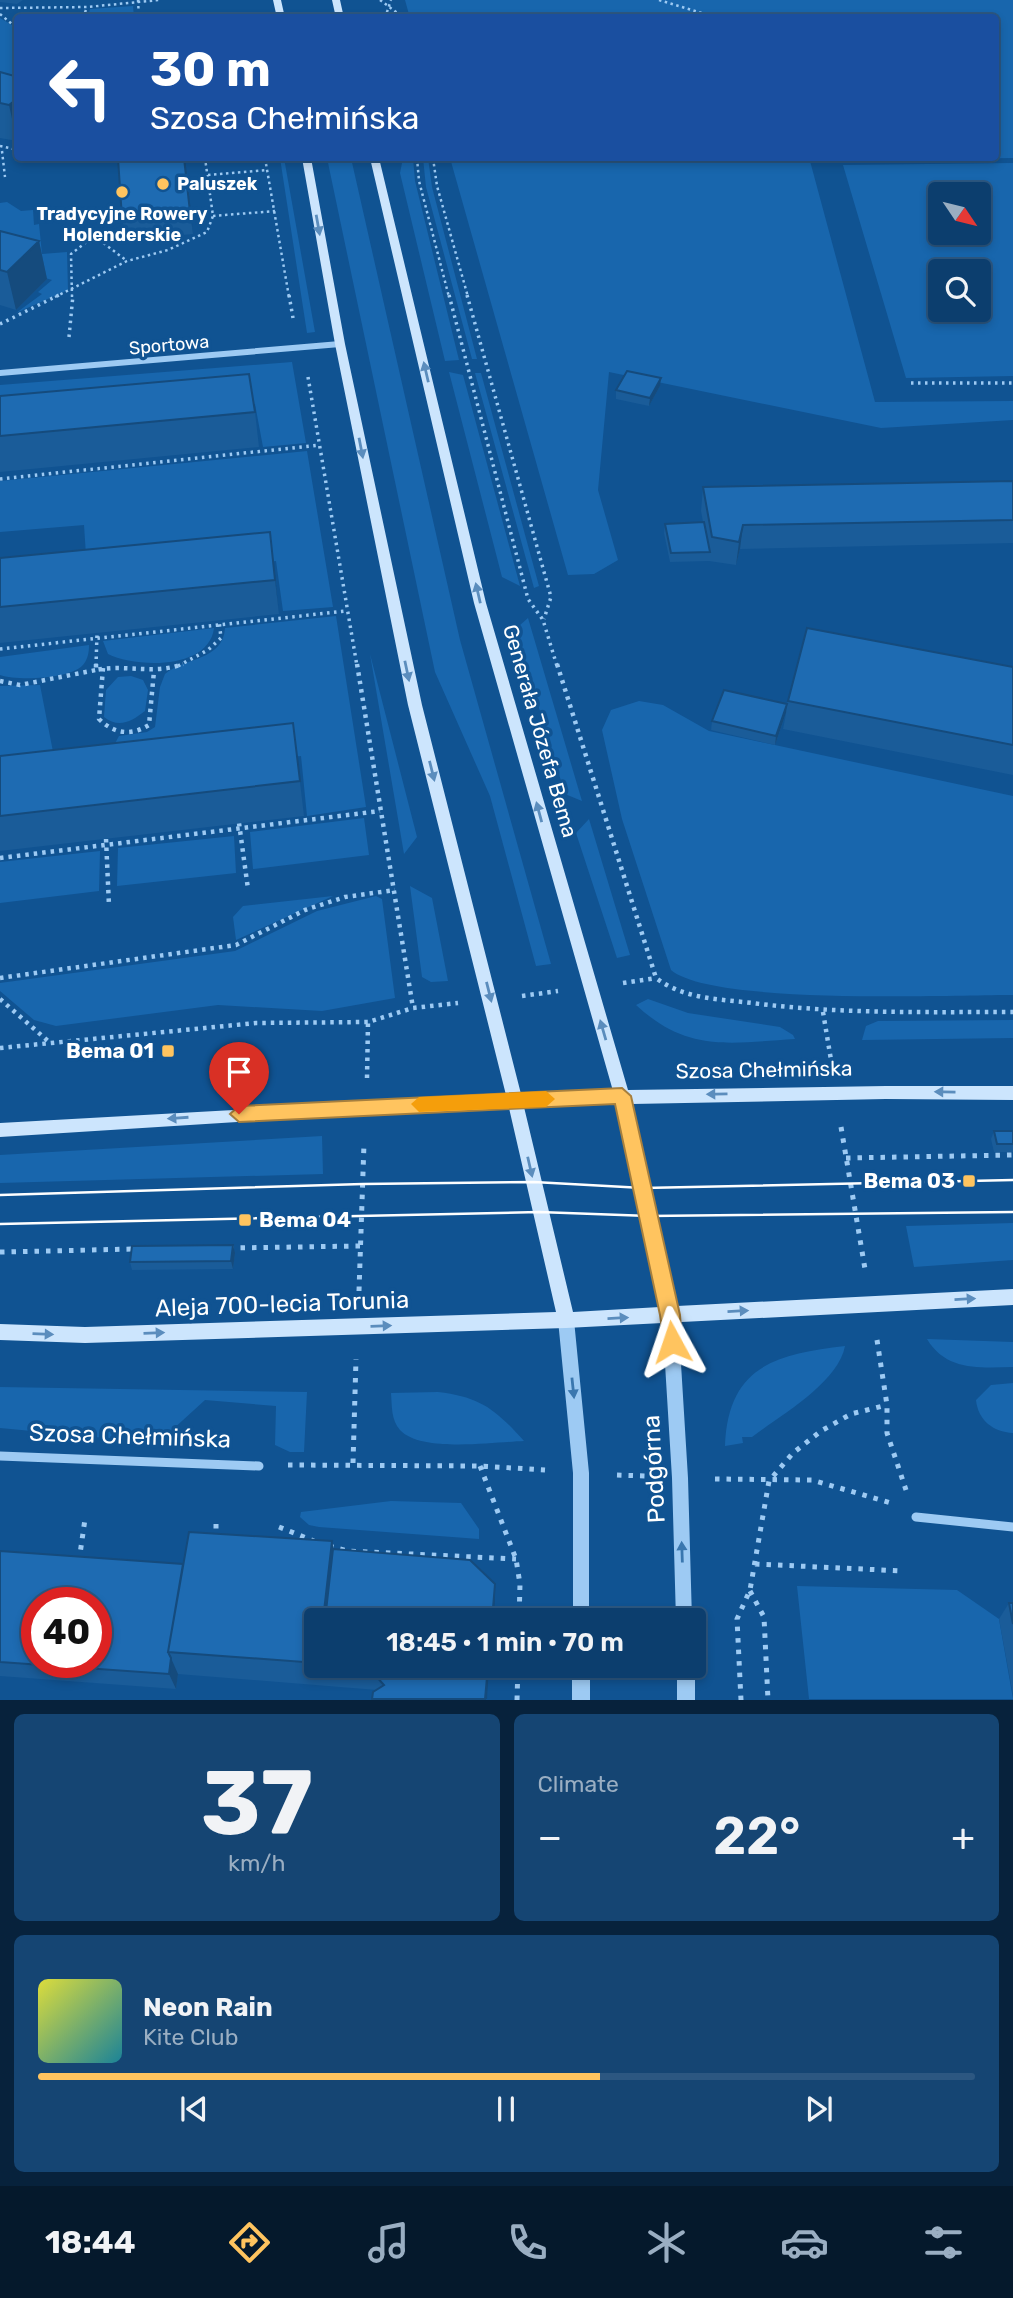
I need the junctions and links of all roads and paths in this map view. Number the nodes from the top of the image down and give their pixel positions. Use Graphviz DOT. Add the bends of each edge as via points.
graph roads {
  1 [pos="159,0"];
  2 [pos="380,0"];
  3 [pos="391,0"];
  4 [pos="659,0"];
  5 [pos="138,2"];
  6 [pos="389,7"];
  7 [pos="0,8"];
  8 [pos="87,8"];
  9 [pos="0,14"];
  10 [pos="85,14"];
  11 [pos="386,14"];
  12 [pos="399,14"];
  13 [pos="705,14"];
  14 [pos="14,26"];
  15 [pos="1,152"];
  16 [pos="206,161"];
  17 [pos="266,161"];
  18 [pos="307,161"];
  19 [pos="375,161"];
  20 [pos="417,161"];
  21 [pos="434,161"];
  22 [pos="267,170"];
  23 [pos="208,175"];
  24 [pos="5,177"];
  25 [pos="275,211"];
  26 [pos="214,216"];
  27 [pos="127,261"];
  28 [pos="73,289"];
  29 [pos="0,324"];
  30 [pos="69,340"];
  31 [pos="340,344"];
  32 [pos="303,348"];
  33 [pos="0,373"];
  34 [pos="911,383"];
  35 [pos="1013,383"];
  36 [pos="320,445"];
  37 [pos="98,462"];
  38 [pos="98,468"];
  39 [pos="0,479"];
  40 [pos="346,611"];
  41 [pos="544,620"];
  42 [pos="220,622"];
  43 [pos="97,635"];
  44 [pos="0,649"];
  45 [pos="103,668"];
  46 [pos="96,670"];
  47 [pos="154,671"];
  48 [pos="0,681"];
  49 [pos="380,811"];
  50 [pos="239,823"];
  51 [pos="240,830"];
  52 [pos="106,842"];
  53 [pos="0,858"];
  54 [pos="248,890"];
  55 [pos="395,890"];
  56 [pos="109,906"];
  57 [pos="0,978"];
  58 [pos="656,978"];
  59 [pos="590,987"];
  60 [pos="0,999"];
  61 [pos="491,999"];
  62 [pos="412,1008"];
  63 [pos="823,1012"];
  64 [pos="1013,1013"];
  65 [pos="368,1022"];
  66 [pos="48,1041"];
  67 [pos="0,1048"];
  68 [pos="367,1060"];
  69 [pos="835,1091"];
  70 [pos="1013,1093"];
  71 [pos="622,1096"];
  72 [pos="515,1100"];
  73 [pos="0,1130"];
  74 [pos="364,1139"];
  75 [pos="1013,1155"];
  76 [pos="846,1158"];
  77 [pos="361,1246"];
  78 [pos="222,1248"];
  79 [pos="139,1249"];
  80 [pos="0,1252"];
  81 [pos="360,1267"];
  82 [pos="865,1269"];
  83 [pos="1013,1297"];
  84 [pos="670,1315"];
  85 [pos="566,1320"];
  86 [pos="0,1332"];
  87 [pos="877,1340"];
  88 [pos="355,1384"];
  89 [pos="887,1405"];
  90 [pos="0,1456"];
  91 [pos="259,1466"];
  92 [pos="480,1466"];
  93 [pos="769,1481"];
  94 [pos="915,1517"];
  95 [pos="85,1519"];
  96 [pos="216,1524"];
  97 [pos="279,1527"];
  98 [pos="1013,1527"];
  99 [pos="215,1547"];
  100 [pos="516,1559"];
  101 [pos="755,1564"];
  102 [pos="904,1571"];
  103 [pos="77,1572"];
  104 [pos="750,1590"];
  105 [pos="519,1608"];
  106 [pos="581,1608"];
  107 [pos="684,1608"];
  108 [pos="518,1678"];
  109 [pos="581,1678"];
  110 [pos="686,1678"];
  111 [pos="517,1699"];
  112 [pos="581,1699"];
  113 [pos="687,1699"];
  114 [pos="741,1699"];
  115 [pos="768,1699"];
  1 -- 5 [label="path"];
  2 -- 6 [label="path"];
  3 -- 6 [label="path"];
  4 -- 13 [label="path"];
  5 -- 8 [label="path"];
  6 -- 11 [label="path"];
  6 -- 12 [label="path"];
  7 -- 8 [label="path"];
  8 -- 10 [label="path"];
  9 -- 14 [label="path"];
  15 -- 24 [label="path"];
  16 -- 23 [label="path"];
  17 -- 22 [label="path"];
  18 -- 31 [label="main road, one-way"];
  59 -- 19 [label="main road, Generała Józefa Bema, one-way" via="480,603"];
  20 -- 41 [label="path" via="528,599"];
  21 -- 41 [label="path" via="551,597"];
  22 -- 23 [label="path"];
  22 -- 25 [label="path"];
  23 -- 26 [label="path"];
  25 -- 26 [label="path"];
  25 -- 32 [label="path"];
  26 -- 27 [label="path" via="212,225 196,239"];
  27 -- 28 [label="path"];
  27 -- 28 [label="path" via="94,236 71,254"];
  28 -- 29 [label="path"];
  28 -- 30 [label="path"];
  31 -- 32 [label="street, Sportowa"];
  31 -- 61 [label="main road, one-way" via="415,705"];
  32 -- 33 [label="street, Sportowa"];
  32 -- 36 [label="path"];
  34 -- 35 [label="path"];
  36 -- 38 [label="path"];
  36 -- 40 [label="path"];
  37 -- 38 [label="path"];
  38 -- 39 [label="path"];
  40 -- 42 [label="path"];
  40 -- 49 [label="path"];
  41 -- 58 [label="path"];
  42 -- 43 [label="path"];
  42 -- 47 [label="path" via="221,638 209,651"];
  43 -- 44 [label="path"];
  43 -- 46 [label="path"];
  45 -- 46 [label="path"];
  45 -- 47 [label="path"];
  45 -- 47 [label="path" via="99,719 104,726 124,733 149,725"];
  46 -- 48 [label="path" via="20,685"];
  49 -- 51 [label="path"];
  49 -- 55 [label="path"];
  50 -- 51 [label="path"];
  51 -- 52 [label="path"];
  51 -- 54 [label="path"];
  52 -- 53 [label="path"];
  52 -- 56 [label="path"];
  55 -- 57 [label="path" via="345,897 315,907 236,945"];
  55 -- 62 [label="path"];
  58 -- 59 [label="path"];
  58 -- 63 [label="path" via="685,993"];
  59 -- 61 [label="path"];
  71 -- 59 [label="main road, Generała Józefa Bema, one-way"];
  60 -- 66 [label="path"];
  61 -- 62 [label="path"];
  61 -- 72 [label="main road"];
  62 -- 65 [label="path"];
  63 -- 64 [label="path"];
  63 -- 69 [label="path"];
  65 -- 66 [label="path" via="256,1023"];
  65 -- 68 [label="path"];
  66 -- 67 [label="path"];
  70 -- 69 [label="main road, Szosa Chełmińska, one-way"];
  69 -- 71 [label="main road, Szosa Chełmińska, one-way"];
  69 -- 76 [label="path"];
  71 -- 72 [label="main road, Szosa Chełmińska"];
  71 -- 84 [label="main road, Generała Józefa Bema"];
  72 -- 73 [label="main road, one-way"];
  72 -- 85 [label="main road, one-way"];
  74 -- 77 [label="path"];
  75 -- 76 [label="path"];
  76 -- 82 [label="path"];
  77 -- 78 [label="path"];
  77 -- 81 [label="path"];
  79 -- 80 [label="path"];
  84 -- 83 [label="main road, one-way"];
  85 -- 84 [label="main road, one-way"];
  107 -- 84 [label="street, Podgórna, one-way"];
  86 -- 85 [label="main road, Aleja 700-lecia Torunia, one-way" via="85,1335"];
  85 -- 106 [label="street, one-way" via="582,1473"];
  87 -- 89 [label="path"];
  88 -- 91 [label="path" via="353,1463"];
  89 -- 93 [label="path" via="851,1414 821,1431 793,1452"];
  89 -- 94 [label="path" via="887,1433"];
  90 -- 91 [label="street, Szosa Chełmińska"];
  92 -- 100 [label="path"];
  93 -- 94 [label="path" via="813,1480 896,1505"];
  93 -- 101 [label="path"];
  94 -- 98 [label="street"];
  95 -- 103 [label="path"];
  96 -- 99 [label="path"];
  97 -- 100 [label="path" via="348,1551"];
  100 -- 105 [label="path"];
  101 -- 102 [label="path"];
  101 -- 104 [label="path"];
  104 -- 114 [label="path" via="737,1619"];
  104 -- 115 [label="path" via="764,1617"];
  108 -- 111 [label="path"];
  109 -- 112 [label="street"];
  110 -- 113 [label="street"];
}
